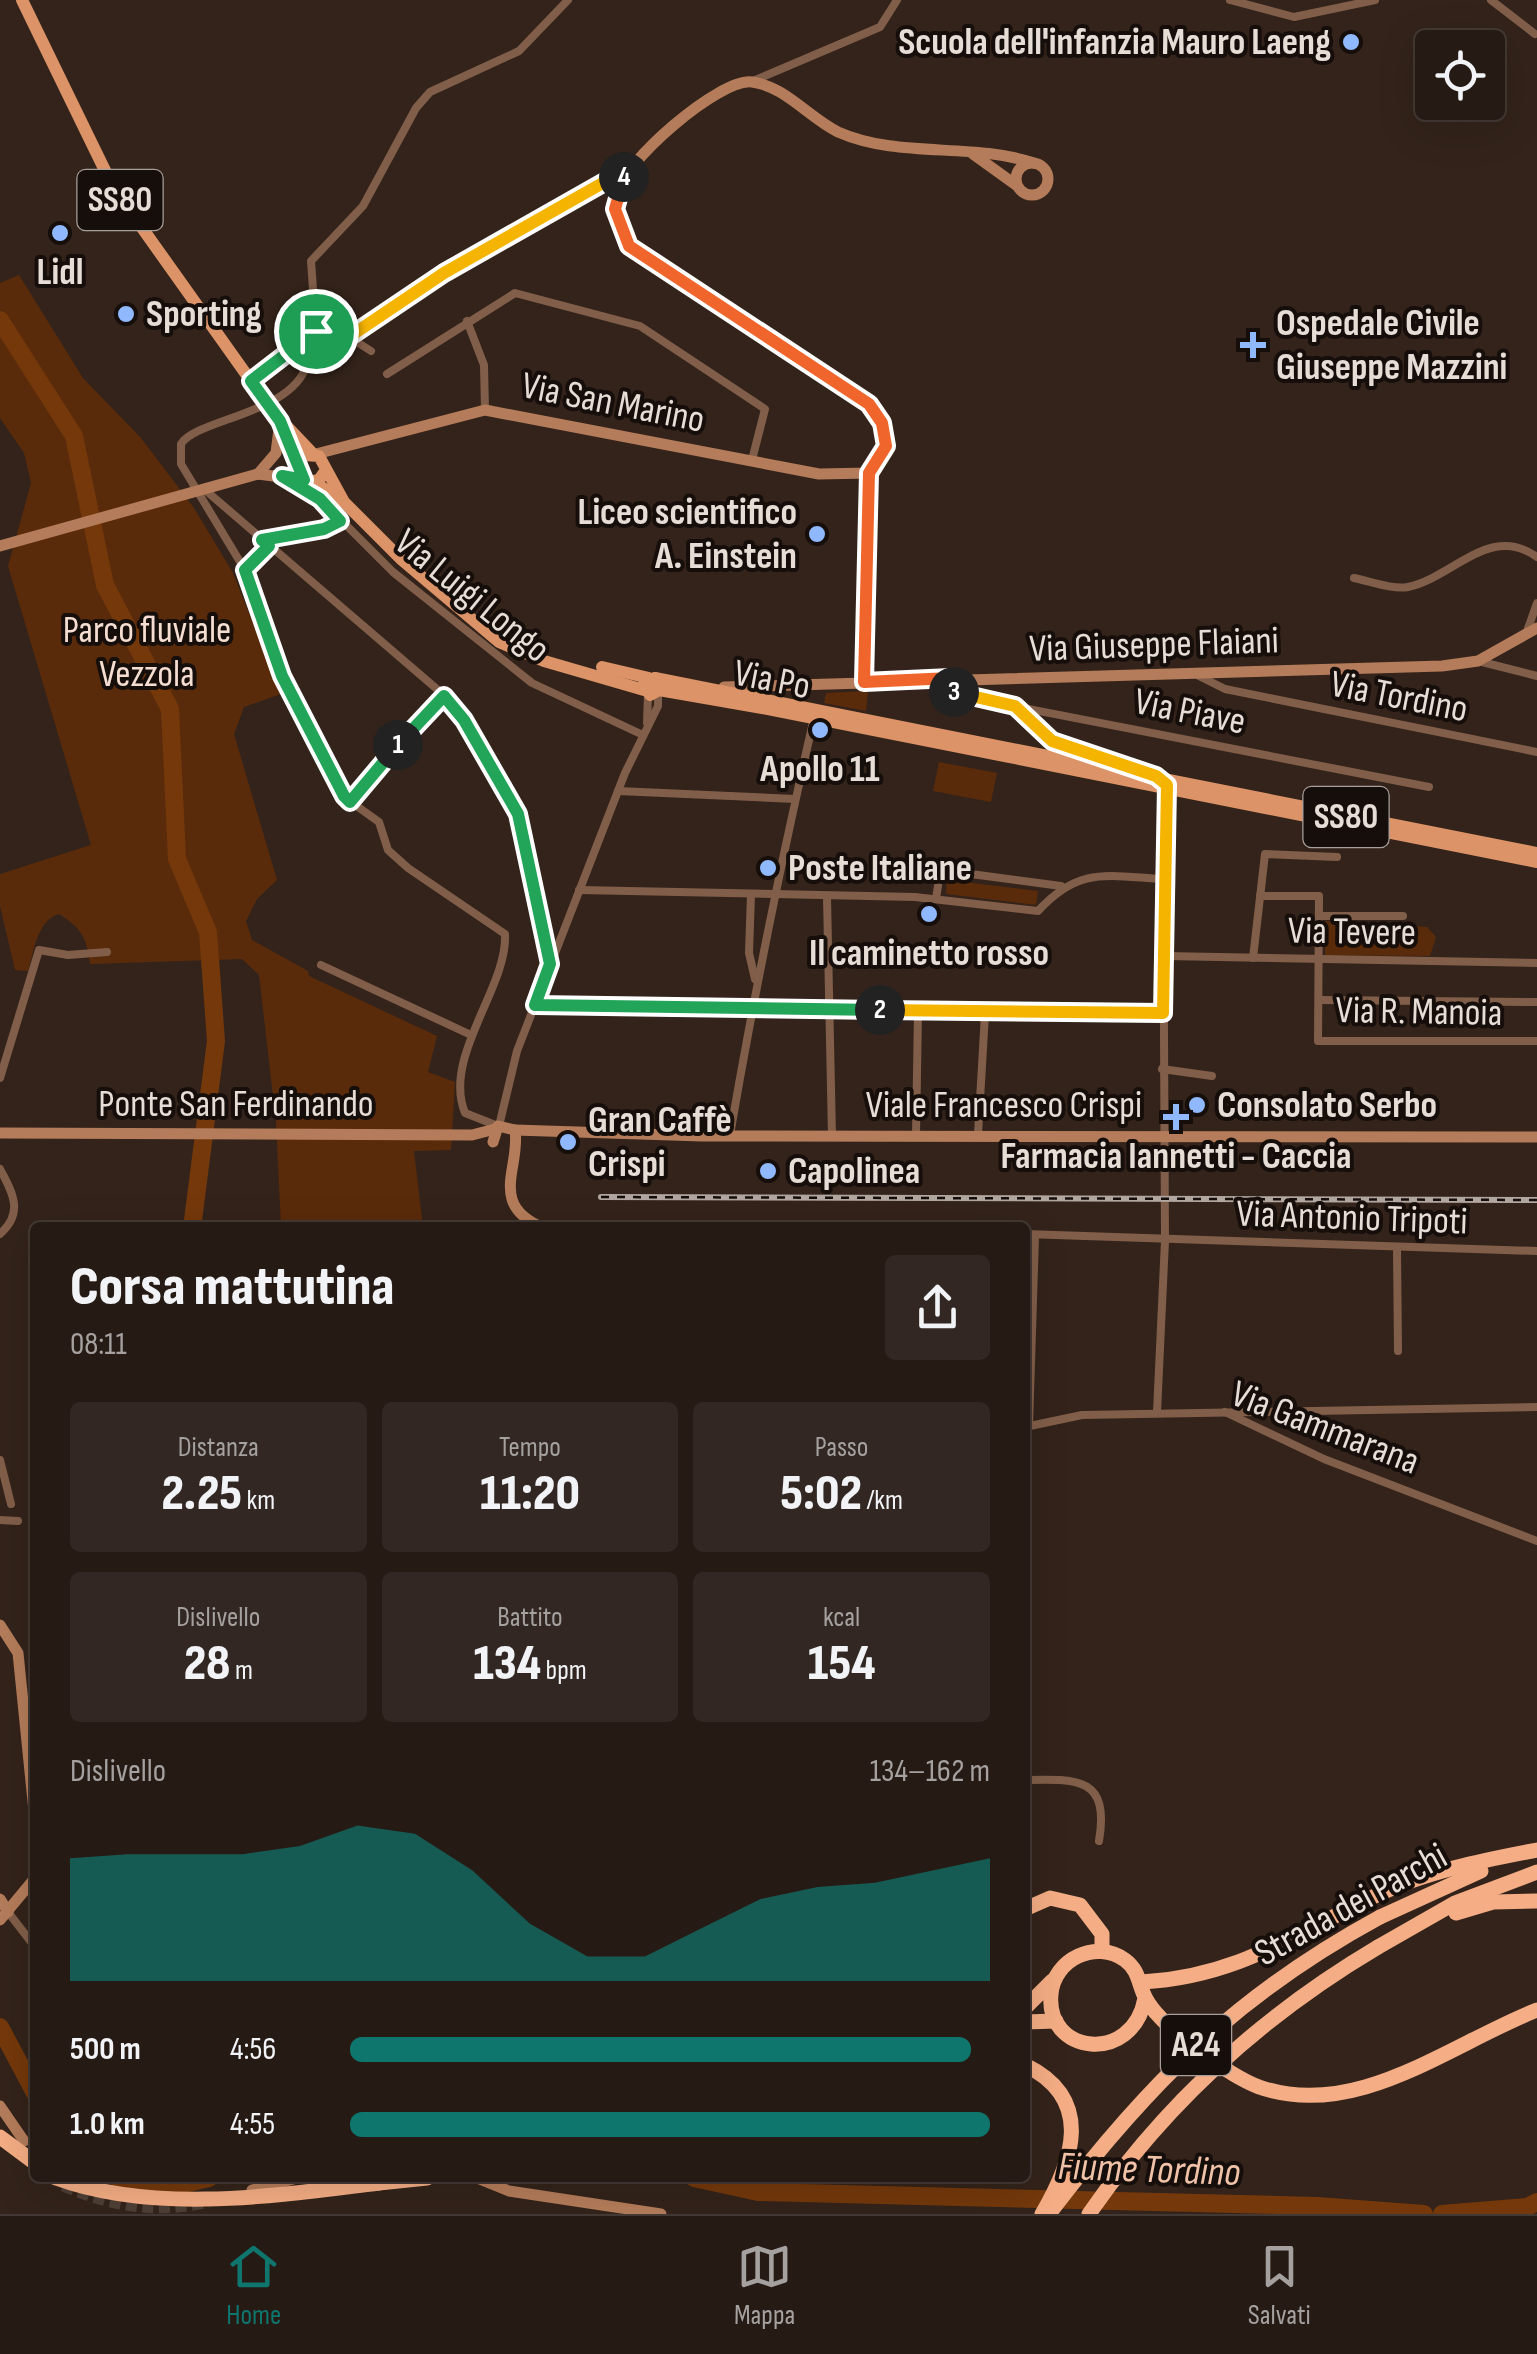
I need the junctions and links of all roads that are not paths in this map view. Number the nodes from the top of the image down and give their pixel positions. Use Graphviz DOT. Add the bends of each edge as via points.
graph roads {
  1 [pos="22,0"];
  2 [pos="568,0"];
  3 [pos="897,0"];
  4 [pos="1230,0"];
  5 [pos="1374,0"];
  6 [pos="1491,0"];
  7 [pos="1534,34"];
  8 [pos="751,82"];
  9 [pos="960,149"];
  10 [pos="1034,162"];
  11 [pos="631,167"];
  12 [pos="1016,185"];
  13 [pos="467,321"];
  14 [pos="316,331"];
  15 [pos="349,337"];
  16 [pos="302,346"];
  17 [pos="371,351"];
  18 [pos="387,374"];
  19 [pos="253,384"];
  20 [pos="485,410"];
  21 [pos="278,418"];
  22 [pos="348,448"];
  23 [pos="314,454"];
  24 [pos="752,460"];
  25 [pos="298,462"];
  26 [pos="326,469"];
  27 [pos="869,473"];
  28 [pos="258,474"];
  29 [pos="282,476"];
  30 [pos="190,479"];
  31 [pos="309,481"];
  32 [pos="344,502"];
  33 [pos="340,521"];
  34 [pos="278,540"];
  35 [pos="266,543"];
  36 [pos="0,546"];
  37 [pos="279,555"];
  38 [pos="1537,556"];
  39 [pos="245,570"];
  40 [pos="1354,578"];
  41 [pos="1537,603"];
  42 [pos="1532,631"];
  43 [pos="1478,661"];
  44 [pos="1195,674"];
  45 [pos="1537,676"];
  46 [pos="951,678"];
  47 [pos="864,682"];
  48 [pos="652,687"];
  49 [pos="764,688"];
  50 [pos="711,693"];
  51 [pos="748,695"];
  52 [pos="444,696"];
  53 [pos="1015,706"];
  54 [pos="814,718"];
  55 [pos="642,735"];
  56 [pos="989,752"];
  57 [pos="1537,752"];
  58 [pos="1082,757"];
  59 [pos="1156,776"];
  60 [pos="1430,787"];
  61 [pos="1167,788"];
  62 [pos="618,791"];
  63 [pos="796,799"];
  64 [pos="350,802"];
  65 [pos="1282,802"];
  66 [pos="1537,852"];
  67 [pos="1337,857"];
  68 [pos="1537,862"];
  69 [pos="1163,879"];
  70 [pos="1062,886"];
  71 [pos="579,890"];
  72 [pos="751,894"];
  73 [pos="779,894"];
  74 [pos="1260,896"];
  75 [pos="827,897"];
  76 [pos="936,899"];
  77 [pos="1320,916"];
  78 [pos="1403,916"];
  79 [pos="107,952"];
  80 [pos="1166,956"];
  81 [pos="1254,958"];
  82 [pos="1319,959"];
  83 [pos="1537,962"];
  84 [pos="321,964"];
  85 [pos="550,964"];
  86 [pos="755,978"];
  87 [pos="1319,1000"];
  88 [pos="1537,1002"];
  89 [pos="535,1005"];
  90 [pos="751,1009"];
  91 [pos="827,1011"];
  92 [pos="918,1012"];
  93 [pos="1163,1013"];
  94 [pos="985,1014"];
  95 [pos="471,1035"];
  96 [pos="1537,1041"];
  97 [pos="1162,1070"];
  98 [pos="1212,1076"];
  99 [pos="0,1078"];
  100 [pos="0,1133"];
  101 [pos="916,1134"];
  102 [pos="978,1134"];
  103 [pos="504,1135"];
  104 [pos="730,1135"];
  105 [pos="1163,1135"];
  106 [pos="832,1136"];
  107 [pos="1537,1137"];
  108 [pos="0,1169"];
  109 [pos="537,1222"];
  110 [pos="0,1234"];
  111 [pos="1030,1236"];
  112 [pos="1165,1240"];
  113 [pos="1398,1250"];
  114 [pos="1537,1251"];
  115 [pos="1398,1352"];
  116 [pos="1537,1407"];
  117 [pos="1222,1410"];
  118 [pos="1157,1412"];
  119 [pos="1030,1426"];
  120 [pos="0,1460"];
  121 [pos="10,1504"];
  122 [pos="0,1520"];
  123 [pos="18,1520"];
  124 [pos="1537,1542"];
  125 [pos="0,1625"];
  126 [pos="30,1772"];
  127 [pos="1030,1780"];
  128 [pos="1099,1841"];
  129 [pos="1537,1852"];
  130 [pos="1537,1872"];
  131 [pos="30,1884"];
  132 [pos="0,1899"];
  133 [pos="1537,1901"];
  134 [pos="1030,1907"];
  135 [pos="4,1916"];
  136 [pos="30,1942"];
  137 [pos="1383,1944"];
  138 [pos="1102,1951"];
  139 [pos="1055,1978"];
  140 [pos="1143,1990"];
  141 [pos="1030,2003"];
  142 [pos="1537,2008"];
  143 [pos="1030,2022"];
  144 [pos="1056,2022"];
  145 [pos="1168,2026"];
  146 [pos="1134,2028"];
  147 [pos="1030,2068"];
  148 [pos="0,2106"];
  149 [pos="0,2136"];
  150 [pos="24,2142"];
  151 [pos="30,2159"];
  152 [pos="66,2182"];
  153 [pos="282,2182"];
  154 [pos="390,2182"];
  155 [pos="487,2182"];
  156 [pos="252,2190"];
  157 [pos="661,2214"];
  158 [pos="1046,2214"];
  159 [pos="1089,2214"];
  1 -- 19 [label="main road, SS80" via="112,187"];
  2 -- 14 [label="street" via="518,51 430,92 416,108 363,206 311,261"];
  3 -- 8 [label="street" via="880,28"];
  4 -- 5 [label="street" via="1294,17"];
  6 -- 7 [label="street"];
  8 -- 9 [label="street" via="856,138"];
  8 -- 11 [label="street" via="721,88"];
  9 -- 10 [label="street"];
  9 -- 12 [label="street" via="983,157"];
  10 -- 12 [label="street" via="1020,166"];
  10 -- 12 [label="street" via="1047,172 1042,191 1026,194"];
  11 -- 15 [label="street" via="444,273"];
  11 -- 27 [label="street" via="615,197 617,223 629,246 869,404 886,446"];
  13 -- 18 [label="street"];
  13 -- 20 [label="street" via="484,365"];
  13 -- 24 [label="street" via="516,293 640,326 764,409"];
  14 -- 15 [label="street"];
  14 -- 16 [label="street"];
  15 -- 17 [label="street"];
  16 -- 19 [label="street"];
  16 -- 30 [label="street" via="306,372 290,387 254,411 183,440 179,457"];
  19 -- 21 [label="main road, SS80, bridge"];
  20 -- 22 [label="street, Via San Marino"];
  20 -- 24 [label="street, Via San Marino"];
  21 -- 23 [label="main road, SS80"];
  21 -- 25 [label="main road, SS80"];
  21 -- 28 [label="street" via="276,452"];
  22 -- 23 [label="street, Via San Marino"];
  22 -- 26 [label="street, Via San Marino"];
  23 -- 25 [label="main road"];
  23 -- 26 [label="main road, SS80"];
  24 -- 27 [label="street, Via San Marino" via="818,474"];
  25 -- 28 [label="street"];
  25 -- 31 [label="main road, SS80"];
  26 -- 31 [label="main road"];
  26 -- 32 [label="main road, SS80"];
  27 -- 47 [label="street"];
  28 -- 29 [label="street"];
  28 -- 36 [label="street, bridge"];
  29 -- 31 [label="street"];
  29 -- 33 [label="street, Via Luigi Longo" via="320,499"];
  30 -- 35 [label="street"];
  30 -- 39 [label="street"];
  31 -- 32 [label="main road, SS80"];
  32 -- 48 [label="main road, SS80" via="490,633"];
  33 -- 34 [label="street"];
  33 -- 55 [label="street, Via Luigi Longo" via="532,683"];
  34 -- 35 [label="street"];
  34 -- 37 [label="street"];
  35 -- 37 [label="street"];
  35 -- 39 [label="street"];
  37 -- 52 [label="street"];
  38 -- 40 [label="street" via="1496,544 1407,587"];
  39 -- 64 [label="street" via="282,676"];
  41 -- 42 [label="street"];
  42 -- 43 [label="street, Via Giuseppe Flaiani"];
  43 -- 44 [label="street, Via Giuseppe Flaiani"];
  43 -- 45 [label="street"];
  44 -- 46 [label="street, Via Giuseppe Flaiani"];
  44 -- 57 [label="street, Via Tordino" via="1225,689"];
  46 -- 47 [label="street, Via Giuseppe Flaiani"];
  46 -- 53 [label="street, Via Piave" via="954,692"];
  47 -- 49 [label="street, Via Giuseppe Flaiani"];
  48 -- 50 [label="main road, Via Giuseppe Flaiani / SS80"];
  48 -- 55 [label="street"];
  49 -- 50 [label="street, Via Giuseppe Flaiani"];
  49 -- 51 [label="street, Via Giuseppe Flaiani"];
  50 -- 51 [label="main road, SS80"];
  50 -- 54 [label="main road, Via Po / SS80"];
  51 -- 58 [label="main road, Via Po / SS80"];
  52 -- 64 [label="street"];
  52 -- 85 [label="street" via="518,814"];
  53 -- 58 [label="main road" via="1052,741"];
  53 -- 60 [label="street, Via Piave"];
  54 -- 56 [label="main road, Via Po / SS80"];
  54 -- 63 [label="street"];
  55 -- 62 [label="street"];
  56 -- 58 [label="main road" via="1076,765"];
  56 -- 61 [label="main road, Via Po / SS80"];
  58 -- 59 [label="main road, Via Po / SS80"];
  59 -- 61 [label="street"];
  59 -- 65 [label="main road, Via Po / SS80"];
  61 -- 65 [label="main road"];
  61 -- 68 [label="main road, Via Po / SS80"];
  61 -- 69 [label="street"];
  62 -- 63 [label="street"];
  62 -- 71 [label="street"];
  63 -- 73 [label="street"];
  64 -- 95 [label="street" via="379,822 388,850 408,868 505,934 504,955"];
  65 -- 66 [label="main road, Via Po / SS80"];
  67 -- 74 [label="street" via="1265,854"];
  69 -- 70 [label="street" via="1083,878"];
  69 -- 80 [label="street"];
  70 -- 76 [label="street" via="1038,911"];
  70 -- 76 [label="street" via="948,871 939,879"];
  71 -- 72 [label="street"];
  71 -- 85 [label="street"];
  72 -- 73 [label="street"];
  72 -- 86 [label="street"];
  73 -- 75 [label="street"];
  73 -- 86 [label="street"];
  74 -- 77 [label="street, Via R. Manoia" via="1319,896"];
  74 -- 81 [label="street"];
  75 -- 76 [label="street"];
  75 -- 91 [label="street"];
  77 -- 78 [label="street"];
  77 -- 82 [label="street, Via R. Manoia"];
  79 -- 99 [label="street" via="39,950"];
  80 -- 81 [label="street, Via Tevere"];
  80 -- 93 [label="street"];
  81 -- 82 [label="street, Via Tevere"];
  82 -- 83 [label="street, Via Tevere"];
  82 -- 87 [label="street, Via R. Manoia"];
  84 -- 95 [label="street"];
  85 -- 89 [label="street"];
  86 -- 90 [label="street"];
  87 -- 88 [label="street"];
  87 -- 96 [label="street, Via R. Manoia" via="1318,1042"];
  89 -- 90 [label="street"];
  89 -- 103 [label="street" via="517,1051"];
  90 -- 91 [label="street"];
  90 -- 104 [label="street"];
  91 -- 92 [label="street"];
  91 -- 106 [label="street"];
  92 -- 94 [label="street"];
  92 -- 101 [label="street"];
  93 -- 94 [label="street"];
  93 -- 97 [label="street"];
  94 -- 102 [label="street"];
  95 -- 103 [label="street" via="463,1110"];
  97 -- 98 [label="street"];
  97 -- 105 [label="street"];
  100 -- 103 [label="street, Ponte San Ferdinando"];
  101 -- 102 [label="street, Viale Francesco Crispi"];
  101 -- 106 [label="street, Viale Francesco Crispi"];
  102 -- 105 [label="street, Viale Francesco Crispi"];
  103 -- 104 [label="street, Viale Francesco Crispi"];
  103 -- 109 [label="street" via="513,1202"];
  104 -- 106 [label="street, Viale Francesco Crispi"];
  105 -- 107 [label="street, Viale Francesco Crispi"];
  105 -- 112 [label="street"];
  108 -- 110 [label="street" via="16,1205"];
  111 -- 112 [label="street, Via Antonio Tripoti"];
  112 -- 113 [label="street, Via Antonio Tripoti"];
  112 -- 118 [label="street"];
  113 -- 114 [label="street, Via Antonio Tripoti"];
  113 -- 115 [label="street"];
  116 -- 117 [label="street"];
  117 -- 118 [label="street, Via Gammarana"];
  117 -- 124 [label="street, Via Gammarana" via="1324,1459"];
  118 -- 119 [label="street, Via Gammarana" via="1082,1414"];
  120 -- 121 [label="street"];
  122 -- 123 [label="street"];
  125 -- 126 [label="street" via="18,1653"];
  127 -- 128 [label="street" via="1077,1779 1090,1788 1100,1803"];
  129 -- 140 [label="highway" via="1485,1860 1378,1894 1261,1956"];
  129 -- 158 [label="highway, Strada dei Parchi / A24, bridge" via="1380,1917 1240,2005 1164,2075"];
  130 -- 137 [label="highway, Strada dei Parchi / A24" via="1455,1903"];
  131 -- 135 [label="street"];
  132 -- 135 [label="street"];
  133 -- 137 [label="highway" via="1494,1902"];
  134 -- 138 [label="highway" via="1050,1898 1080,1904 1102,1934"];
  135 -- 136 [label="street"];
  137 -- 159 [label="highway, Strada dei Parchi / A24, bridge" via="1306,1990 1248,2036 1173,2109"];
  138 -- 139 [label="highway" via="1074,1957"];
  138 -- 140 [label="highway" via="1126,1961"];
  139 -- 141 [label="highway"];
  139 -- 144 [label="highway"];
  140 -- 145 [label="highway"];
  140 -- 146 [label="highway"];
  142 -- 145 [label="highway" via="1380,2082 1305,2098 1254,2085"];
  143 -- 144 [label="highway"];
  144 -- 146 [label="highway" via="1079,2042 1094,2045"];
  145 -- 146 [label="highway"];
  147 -- 158 [label="highway" via="1067,2103 1073,2133 1065,2175"];
  148 -- 150 [label="street"];
  149 -- 151 [label="highway"];
  152 -- 154 [label="highway, bridge" via="104,2198 159,2207"];
  153 -- 156 [label="street"];
  155 -- 157 [label="street"];
}
